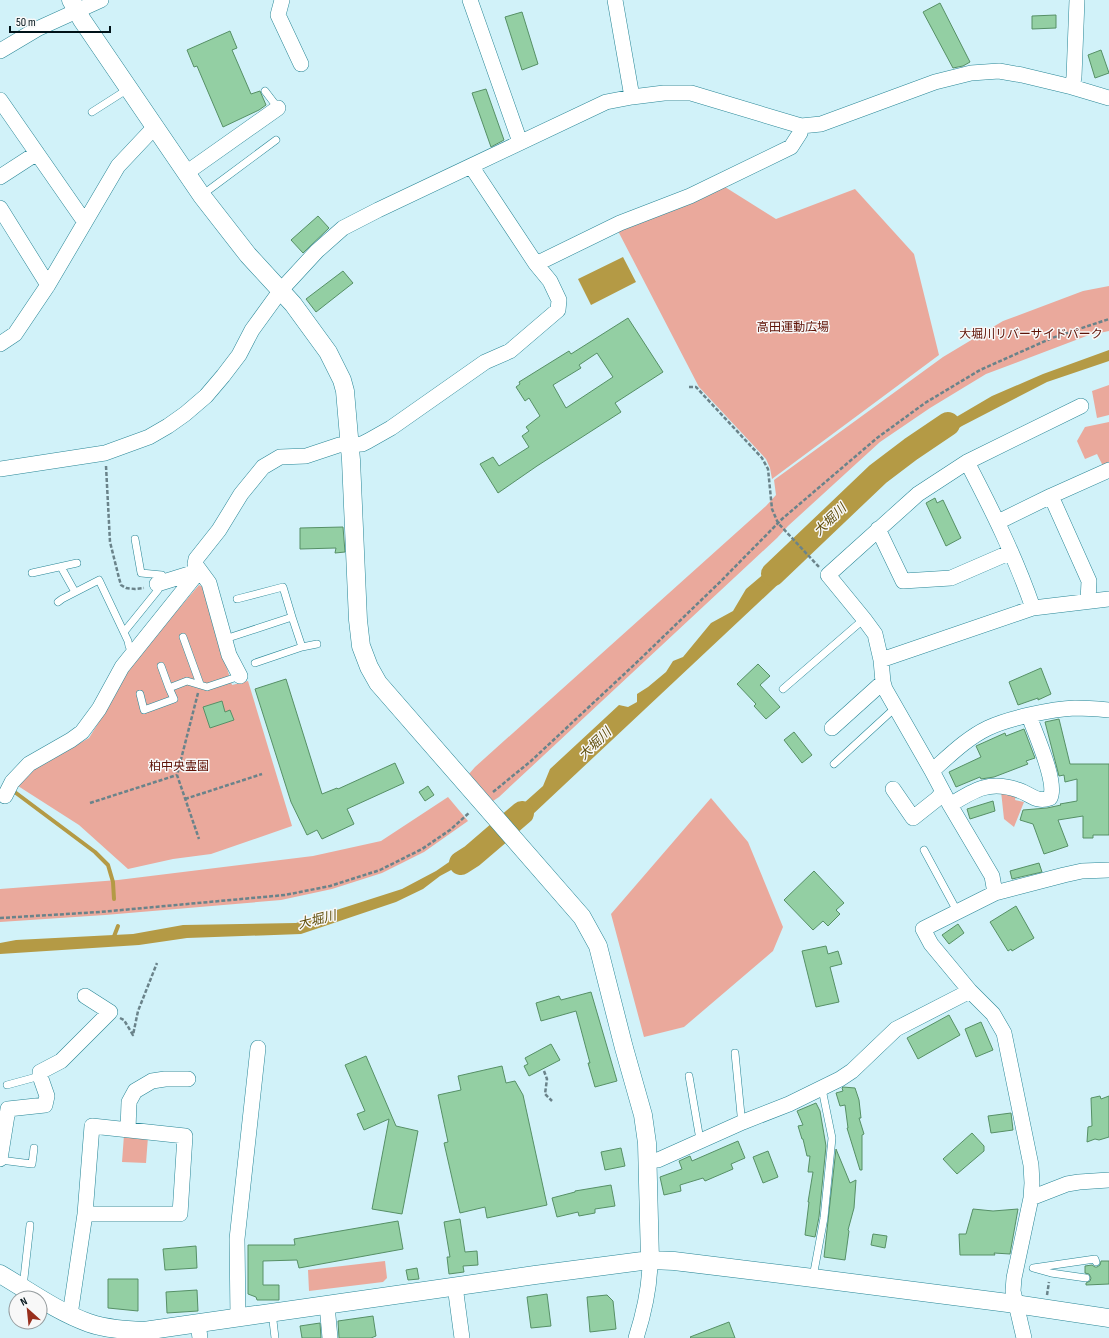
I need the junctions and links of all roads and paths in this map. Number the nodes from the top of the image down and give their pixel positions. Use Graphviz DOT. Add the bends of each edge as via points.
graph roads {
  1 [pos="101,0"];
  2 [pos="282,0"];
  3 [pos="470,0"];
  4 [pos="615,0"];
  5 [pos="1077,0"];
  6 [pos="74,5"];
  7 [pos="0,51"];
  8 [pos="301,64"];
  9 [pos="1072,86"];
  10 [pos="128,89"];
  11 [pos="265,91"];
  12 [pos="632,97"];
  13 [pos="1109,98"];
  14 [pos="0,100"];
  15 [pos="278,108"];
  16 [pos="92,112"];
  17 [pos="801,126"];
  18 [pos="156,129"];
  19 [pos="276,140"];
  20 [pos="520,142"];
  21 [pos="37,153"];
  22 [pos="471,166"];
  23 [pos="186,173"];
  24 [pos="0,177"];
  25 [pos="202,196"];
  26 [pos="0,208"];
  27 [pos="86,220"];
  28 [pos="536,264"];
  29 [pos="48,285"];
  30 [pos="281,290"];
  31 [pos="1109,319"];
  32 [pos="1,343"];
  33 [pos="689,387"];
  34 [pos="1080,406"];
  35 [pos="350,444"];
  36 [pos="105,453"];
  37 [pos="966,462"];
  38 [pos="0,468"];
  39 [pos="1109,470"];
  40 [pos="1051,496"];
  41 [pos="998,522"];
  42 [pos="778,523"];
  43 [pos="878,529"];
  44 [pos="136,539"];
  45 [pos="1011,552"];
  46 [pos="77,564"];
  47 [pos="61,567"];
  48 [pos="820,568"];
  49 [pos="199,571"];
  50 [pos="32,573"];
  51 [pos="160,583"];
  52 [pos="75,592"];
  53 [pos="237,599"];
  54 [pos="1109,599"];
  55 [pos="58,602"];
  56 [pos="1088,602"];
  57 [pos="1033,608"];
  58 [pos="292,617"];
  59 [pos="864,619"];
  60 [pos="124,632"];
  61 [pos="183,637"];
  62 [pos="225,639"];
  63 [pos="317,644"];
  64 [pos="129,646"];
  65 [pos="302,647"];
  66 [pos="881,660"];
  67 [pos="255,663"];
  68 [pos="161,666"];
  69 [pos="240,676"];
  70 [pos="883,682"];
  71 [pos="200,684"];
  72 [pos="169,688"];
  73 [pos="783,689"];
  74 [pos="140,694"];
  75 [pos="895,708"];
  76 [pos="1109,710"];
  77 [pos="1029,716"];
  78 [pos="832,728"];
  79 [pos="834,764"];
  80 [pos="932,771"];
  81 [pos="262,774"];
  82 [pos="177,775"];
  83 [pos="893,789"];
  84 [pos="943,792"];
  85 [pos="5,796"];
  86 [pos="186,799"];
  87 [pos="90,803"];
  88 [pos="483,805"];
  89 [pos="950,805"];
  90 [pos="198,839"];
  91 [pos="924,850"];
  92 [pos="1109,870"];
  93 [pos="995,893"];
  94 [pos="957,911"];
  95 [pos="0,918"];
  96 [pos="157,963"];
  97 [pos="970,991"];
  98 [pos="85,996"];
  99 [pos="110,1012"];
  100 [pos="258,1048"];
  101 [pos="735,1053"];
  102 [pos="544,1071"];
  103 [pos="40,1076"];
  104 [pos="689,1076"];
  105 [pos="188,1079"];
  106 [pos="7,1085"];
  107 [pos="822,1089"];
  108 [pos="552,1101"];
  109 [pos="744,1122"];
  110 [pos="128,1130"];
  111 [pos="702,1140"];
  112 [pos="34,1148"];
  113 [pos="0,1160"];
  114 [pos="648,1160"];
  115 [pos="1109,1180"];
  116 [pos="1031,1198"];
  117 [pos="85,1214"];
  118 [pos="30,1224"];
  119 [pos="650,1260"];
  120 [pos="1096,1262"];
  121 [pos="1017,1264"];
  122 [pos="1033,1268"];
  123 [pos="1051,1273"];
  124 [pos="0,1274"];
  125 [pos="813,1278"];
  126 [pos="1086,1278"];
  127 [pos="455,1286"];
  128 [pos="23,1288"];
  129 [pos="1047,1297"];
  130 [pos="327,1304"];
  131 [pos="1016,1304"];
  132 [pos="272,1312"];
  133 [pos="70,1315"];
  134 [pos="238,1317"];
  135 [pos="1109,1318"];
  136 [pos="199,1330"];
  137 [pos="143,1334"];
  138 [pos="639,1336"];
  139 [pos="275,1338"];
  140 [pos="330,1338"];
  141 [pos="462,1338"];
  142 [pos="1024,1338"];
  1 -- 6 [label="street"];
  2 -- 8 [label="street" via="278,16"];
  3 -- 20 [label="street"];
  4 -- 12 [label="street"];
  5 -- 9 [label="street"];
  6 -- 7 [label="street"];
  6 -- 10 [label="street"];
  9 -- 13 [label="street"];
  9 -- 17 [label="street" via="1022,74 999,71 971,72 935,82 821,124"];
  10 -- 16 [label="lane"];
  10 -- 18 [label="street"];
  11 -- 15 [label="lane"];
  12 -- 17 [label="street" via="691,93"];
  12 -- 20 [label="street" via="606,102"];
  14 -- 21 [label="street"];
  15 -- 23 [label="street"];
  17 -- 28 [label="street" via="800,133 791,147 690,196 620,223"];
  18 -- 23 [label="street"];
  18 -- 27 [label="street" via="150,132 118,166"];
  19 -- 25 [label="lane"];
  20 -- 22 [label="street"];
  21 -- 24 [label="street"];
  21 -- 27 [label="street" via="82,218"];
  22 -- 28 [label="street"];
  22 -- 30 [label="street" via="342,228"];
  23 -- 25 [label="street"];
  25 -- 30 [label="street" via="248,255"];
  26 -- 29 [label="street"];
  27 -- 29 [label="street"];
  28 -- 35 [label="street" via="550,281 559,300 558,310 510,351 485,362 392,428 362,444"];
  29 -- 32 [label="street" via="15,334"];
  30 -- 35 [label="street" via="328,352 342,380"];
  30 -- 36 [label="street" via="252,330 239,355 206,396 168,426"];
  31 -- 42 [label="path" via="1052,338 980,370 925,403 877,438"];
  33 -- 42 [label="path" via="696,387 762,458 768,469 772,509"];
  34 -- 37 [label="street"];
  35 -- 49 [label="street" via="306,456 280,457 263,467 196,559 195,564"];
  35 -- 88 [label="street" via="361,646 378,683"];
  36 -- 38 [label="street"];
  36 -- 51 [label="path" via="110,542 121,585 135,589"];
  37 -- 41 [label="street"];
  37 -- 43 [label="street" via="918,494"];
  39 -- 40 [label="street"];
  40 -- 41 [label="street"];
  40 -- 56 [label="street" via="1089,581"];
  41 -- 45 [label="street"];
  42 -- 48 [label="path"];
  42 -- 88 [label="path" via="630,670 499,787"];
  43 -- 45 [label="street" via="903,581 951,578"];
  43 -- 59 [label="street" via="828,574"];
  44 -- 51 [label="lane" via="141,573 162,575"];
  45 -- 57 [label="street"];
  46 -- 47 [label="lane"];
  47 -- 50 [label="lane"];
  47 -- 52 [label="lane"];
  49 -- 51 [label="street"];
  49 -- 62 [label="street" via="209,583"];
  49 -- 85 [label="street" via="122,667 99,709 82,732 29,764 12,782"];
  51 -- 60 [label="lane" via="158,590"];
  52 -- 55 [label="lane"];
  52 -- 60 [label="lane" via="99,580"];
  53 -- 58 [label="lane" via="283,587"];
  54 -- 56 [label="street"];
  56 -- 57 [label="street"];
  57 -- 66 [label="street"];
  58 -- 62 [label="lane"];
  58 -- 65 [label="lane"];
  59 -- 66 [label="street" via="875,634"];
  59 -- 73 [label="lane"];
  60 -- 64 [label="lane"];
  61 -- 71 [label="lane"];
  62 -- 69 [label="street"];
  63 -- 65 [label="lane"];
  65 -- 67 [label="lane"];
  66 -- 70 [label="street"];
  68 -- 72 [label="lane"];
  69 -- 71 [label="lane" via="207,687"];
  70 -- 75 [label="street"];
  70 -- 78 [label="street"];
  71 -- 72 [label="lane" via="187,681"];
  71 -- 82 [label="path"];
  72 -- 74 [label="lane" via="174,699 144,710"];
  75 -- 79 [label="lane"];
  75 -- 80 [label="street"];
  76 -- 77 [label="street" via="1075,708"];
  77 -- 80 [label="street" via="989,728 969,740"];
  77 -- 89 [label="street" via="1052,785 1050,798 1036,799 1018,790 1000,786 983,787"];
  80 -- 84 [label="street"];
  81 -- 86 [label="path"];
  82 -- 86 [label="path"];
  82 -- 87 [label="path"];
  83 -- 84 [label="street" via="913,818"];
  84 -- 89 [label="street"];
  86 -- 90 [label="path"];
  88 -- 95 [label="path" via="422,849 380,870 330,886 285,895 100,912"];
  88 -- 114 [label="street" via="582,917 598,946 646,1128"];
  89 -- 93 [label="street" via="992,876"];
  91 -- 94 [label="lane"];
  92 -- 93 [label="street" via="1082,871"];
  93 -- 94 [label="street"];
  94 -- 97 [label="street" via="923,929 931,944"];
  96 -- 99 [label="path" via="138,1011 132,1035 124,1020"];
  97 -- 107 [label="street" via="896,1029 852,1071"];
  97 -- 116 [label="street" via="993,1014 1004,1033 1031,1165"];
  98 -- 99 [label="street"];
  99 -- 103 [label="street" via="61,1061 40,1072"];
  100 -- 134 [label="street" via="237,1239"];
  101 -- 109 [label="lane" via="741,1115"];
  102 -- 108 [label="path" via="547,1079 545,1094"];
  103 -- 106 [label="lane"];
  103 -- 113 [label="street" via="47,1096 45,1105 8,1109"];
  104 -- 111 [label="lane"];
  105 -- 110 [label="street" via="165,1078 152,1081 135,1091 129,1102"];
  107 -- 109 [label="street"];
  107 -- 125 [label="lane" via="832,1138 824,1218"];
  109 -- 111 [label="street"];
  110 -- 117 [label="street" via="92,1126"];
  110 -- 117 [label="street" via="185,1136 180,1214"];
  111 -- 114 [label="street" via="658,1160"];
  112 -- 113 [label="lane" via="32,1164"];
  114 -- 119 [label="street"];
  115 -- 116 [label="street" via="1067,1184"];
  116 -- 121 [label="street"];
  117 -- 133 [label="street"];
  118 -- 128 [label="lane"];
  119 -- 125 [label="street"];
  119 -- 127 [label="street"];
  119 -- 138 [label="street" via="650,1277"];
  120 -- 122 [label="lane" via="1095,1259"];
  121 -- 122 [label="lane"];
  121 -- 131 [label="street" via="1013,1291"];
  122 -- 123 [label="lane"];
  123 -- 126 [label="lane"];
  123 -- 129 [label="path"];
  124 -- 128 [label="street"];
  125 -- 131 [label="street"];
  127 -- 130 [label="street"];
  127 -- 141 [label="street"];
  128 -- 133 [label="street"];
  130 -- 132 [label="street"];
  130 -- 140 [label="street"];
  131 -- 135 [label="street"];
  131 -- 142 [label="street"];
  132 -- 134 [label="street"];
  132 -- 139 [label="lane"];
  133 -- 137 [label="street" via="110,1328"];
  134 -- 136 [label="street"];
  136 -- 137 [label="street"];
}
